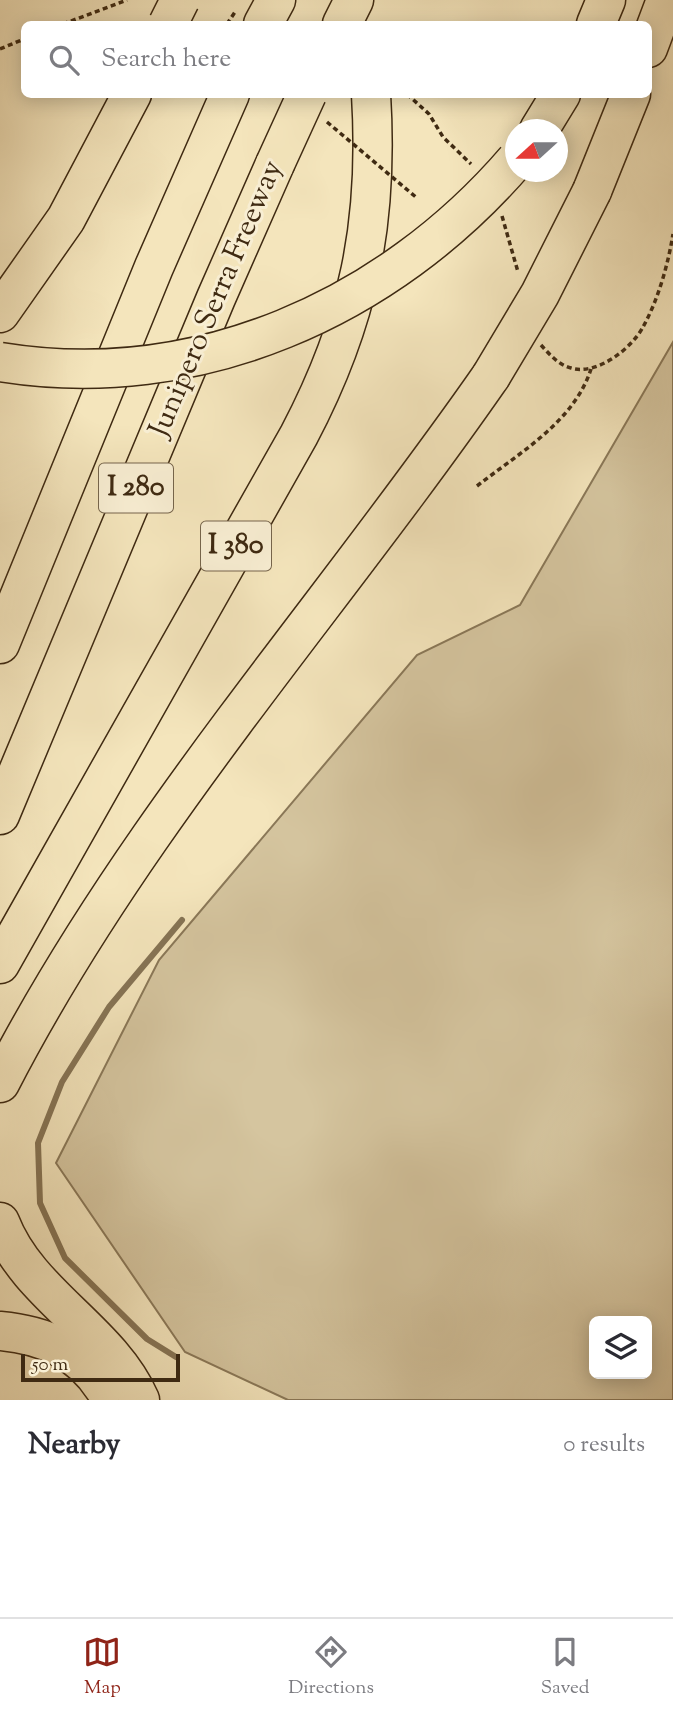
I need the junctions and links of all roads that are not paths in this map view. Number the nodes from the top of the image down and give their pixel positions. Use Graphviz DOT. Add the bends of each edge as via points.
graph roads {
  1 [pos="180,0"];
  2 [pos="276,0"];
  3 [pos="356,0"];
  4 [pos="606,0"];
  5 [pos="666,0"];
  6 [pos="170,21"];
  7 [pos="265,21"];
  8 [pos="344,21"];
  9 [pos="361,21"];
  10 [pos="597,21"];
  11 [pos="652,40"];
  12 [pos="130,98"];
  13 [pos="371,98"];
  14 [pos="629,98"];
  15 [pos="315,107"];
  16 [pos="223,110"];
  17 [pos="505,172"];
  18 [pos="0,313"];
  19 [pos="0,362"];
  20 [pos="0,644"];
  21 [pos="284,656"];
  22 [pos="0,815"];
  23 [pos="0,964"];
  24 [pos="0,1083"];
  25 [pos="0,1115"];
  26 [pos="0,1222"];
  27 [pos="0,1332"];
  28 [pos="111,1400"];
  29 [pos="140,1400"];
  1 -- 6 [label="highway, bridge"];
  2 -- 7 [label="highway"];
  3 -- 8 [label="highway"];
  3 -- 9 [label="highway"];
  4 -- 10 [label="highway"];
  5 -- 11 [label="highway"];
  12 -- 18 [label="highway" via="66,219"];
  13 -- 23 [label="highway, I 380" via="374,166 368,239 354,303 331,368 299,435"];
  14 -- 21 [label="highway, bridge" via="592,191 535,304 491,376"];
  15 -- 22 [label="highway, Junipero Serra Freeway / I 280, bridge" via="275,163"];
  16 -- 20 [label="highway, I 280"];
  17 -- 19 [label="highway, bridge" via="461,219 406,263 345,301 281,330 227,348 156,363 86,368"];
  21 -- 24 [label="highway" via="116,886 56,980"];
  21 -- 25 [label="highway" via="258,708 89,950 31,1050"];
  26 -- 29 [label="highway" via="26,1267 120,1366"];
  27 -- 28 [label="highway" via="38,1337 71,1352"];
}
